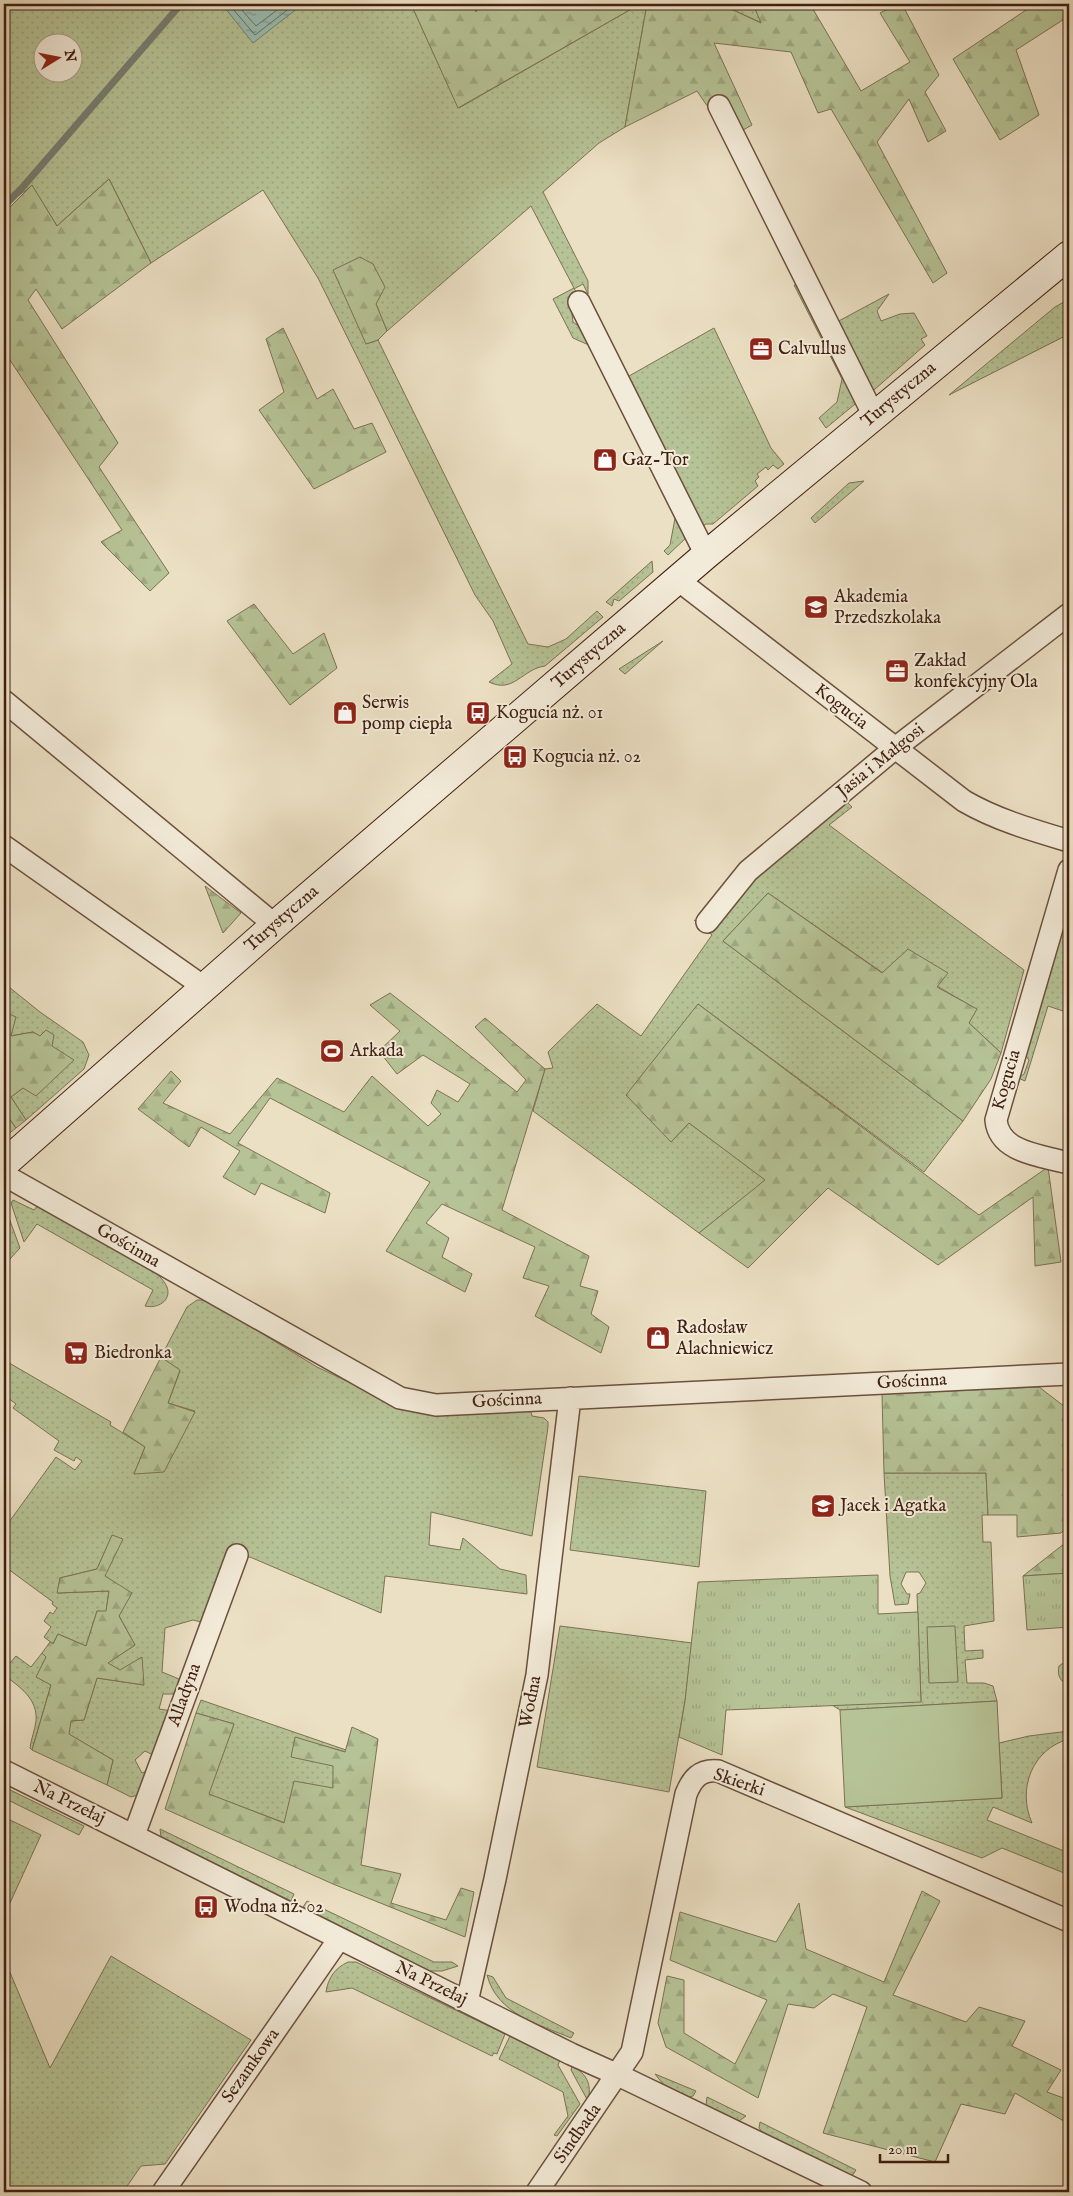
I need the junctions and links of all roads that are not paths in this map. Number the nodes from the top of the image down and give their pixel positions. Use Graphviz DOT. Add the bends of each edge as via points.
graph roads {
  1 [pos="719,106"];
  2 [pos="1069,255"];
  3 [pos="579,302"];
  4 [pos="874,416"];
  5 [pos="706,555"];
  6 [pos="678,580"];
  7 [pos="1069,614"];
  8 [pos="4,701"];
  9 [pos="894,749"];
  10 [pos="1069,841"];
  11 [pos="4,846"];
  12 [pos="1069,870"];
  13 [pos="707,922"];
  14 [pos="275,925"];
  15 [pos="204,987"];
  16 [pos="1064,1162"];
  17 [pos="4,1164"];
  18 [pos="4,1174"];
  19 [pos="1069,1374"];
  20 [pos="570,1398"];
  21 [pos="237,1555"];
  22 [pos="4,1771"];
  23 [pos="134,1835"];
  24 [pos="1069,1921"];
  25 [pos="338,1939"];
  26 [pos="467,2002"];
  27 [pos="618,2075"];
  28 [pos="163,2192"];
  29 [pos="537,2192"];
  30 [pos="861,2192"];
  1 -- 4 [label="street"];
  2 -- 4 [label="main road, Turystyczna"];
  3 -- 5 [label="street"];
  4 -- 5 [label="main road, Turystyczna"];
  5 -- 6 [label="main road, Turystyczna"];
  6 -- 9 [label="street, Kogucia"];
  6 -- 14 [label="main road, Turystyczna"];
  7 -- 9 [label="street, Jasia i Małgosi"];
  8 -- 14 [label="street"];
  9 -- 10 [label="street, Kogucia" via="986,814"];
  9 -- 13 [label="street, Jasia i Małgosi" via="748,871"];
  11 -- 15 [label="street"];
  12 -- 16 [label="street, Kogucia" via="996,1120 1001,1136 1012,1147"];
  14 -- 15 [label="main road, Turystyczna"];
  15 -- 17 [label="main road, Turystyczna"];
  18 -- 20 [label="street, Gościnna" via="400,1398 436,1405"];
  19 -- 20 [label="street, Gościnna"];
  20 -- 26 [label="street, Wodna" via="537,1675"];
  21 -- 23 [label="street, Alladyna"];
  22 -- 23 [label="street, Na Przełaj"];
  23 -- 25 [label="street, Na Przełaj"];
  24 -- 27 [label="street, Skierki" via="727,1775 708,1770 691,1782 686,1794 635,2042"];
  25 -- 26 [label="street, Na Przełaj"];
  25 -- 28 [label="street, Sezamkowa"];
  26 -- 27 [label="street, Na Przełaj"];
  27 -- 29 [label="street, Sindbada"];
  27 -- 30 [label="street, Na Przełaj"];
}
